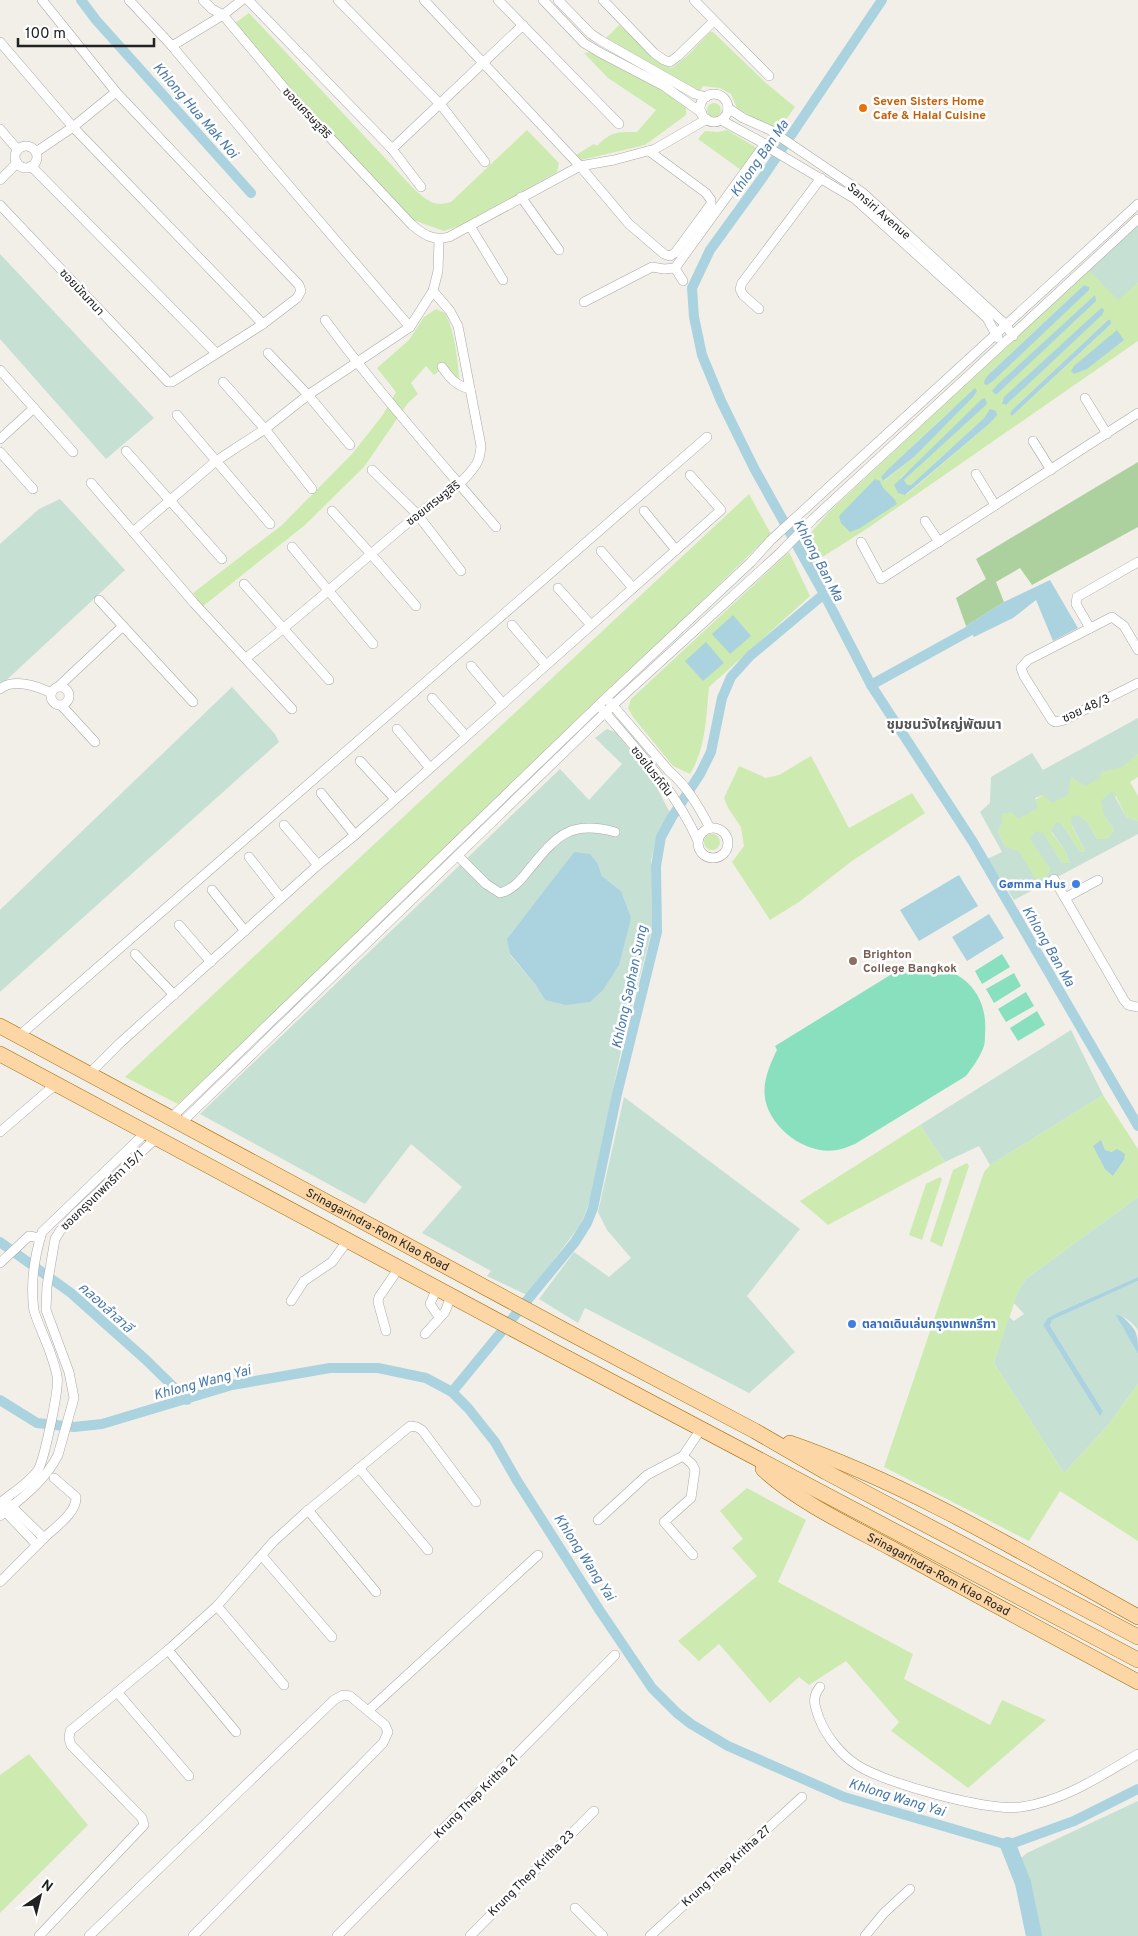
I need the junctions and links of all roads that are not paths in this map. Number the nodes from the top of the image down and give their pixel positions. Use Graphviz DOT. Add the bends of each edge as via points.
graph roads {
  1 [pos="42,0"];
  2 [pos="129,0"];
  3 [pos="204,0"];
  4 [pos="242,0"];
  5 [pos="248,0"];
  6 [pos="338,0"];
  7 [pos="424,0"];
  8 [pos="498,0"];
  9 [pos="543,0"];
  10 [pos="558,0"];
  11 [pos="603,0"];
  12 [pos="694,0"];
  13 [pos="570,12"];
  14 [pos="223,15"];
  15 [pos="562,19"];
  16 [pos="714,21"];
  17 [pos="523,26"];
  18 [pos="0,42"];
  19 [pos="172,46"];
  20 [pos="482,63"];
  21 [pos="634,64"];
  22 [pos="769,76"];
  23 [pos="116,92"];
  24 [pos="706,97"];
  25 [pos="441,105"];
  26 [pos="728,108"];
  27 [pos="704,116"];
  28 [pos="721,120"];
  29 [pos="619,124"];
  30 [pos="73,127"];
  31 [pos="0,129"];
  32 [pos="767,146"];
  33 [pos="17,149"];
  34 [pos="392,149"];
  35 [pos="649,151"];
  36 [pos="36,152"];
  37 [pos="485,162"];
  38 [pos="17,163"];
  39 [pos="31,166"];
  40 [pos="580,166"];
  41 [pos="821,178"];
  42 [pos="0,180"];
  43 [pos="421,187"];
  44 [pos="521,198"];
  45 [pos="1138,204"];
  46 [pos="0,205"];
  47 [pos="1138,219"];
  48 [pos="889,223"];
  49 [pos="470,226"];
  50 [pos="439,240"];
  51 [pos="559,250"];
  52 [pos="1077,261"];
  53 [pos="675,268"];
  54 [pos="1084,269"];
  55 [pos="503,280"];
  56 [pos="683,281"];
  57 [pos="433,291"];
  58 [pos="584,302"];
  59 [pos="759,309"];
  60 [pos="325,320"];
  61 [pos="263,324"];
  62 [pos="1005,324"];
  63 [pos="410,327"];
  64 [pos="996,332"];
  65 [pos="1013,336"];
  66 [pos="1001,345"];
  67 [pos="216,353"];
  68 [pos="268,353"];
  69 [pos="357,363"];
  70 [pos="442,367"];
  71 [pos="0,370"];
  72 [pos="224,382"];
  73 [pos="470,388"];
  74 [pos="308,395"];
  75 [pos="1085,398"];
  76 [pos="34,408"];
  77 [pos="1138,414"];
  78 [pos="177,415"];
  79 [pos="265,429"];
  80 [pos="1108,434"];
  81 [pos="707,437"];
  82 [pos="0,439"];
  83 [pos="1033,441"];
  84 [pos="350,445"];
  85 [pos="0,452"];
  86 [pos="73,452"];
  87 [pos="126,452"];
  88 [pos="216,461"];
  89 [pos="372,470"];
  90 [pos="1051,470"];
  91 [pos="976,474"];
  92 [pos="690,475"];
  93 [pos="91,483"];
  94 [pos="458,483"];
  95 [pos="33,489"];
  96 [pos="312,489"];
  97 [pos="170,500"];
  98 [pos="995,505"];
  99 [pos="332,511"];
  100 [pos="644,511"];
  101 [pos="417,514"];
  102 [pos="925,521"];
  103 [pos="270,524"];
  104 [pos="496,527"];
  105 [pos="133,532"];
  106 [pos="861,542"];
  107 [pos="939,542"];
  108 [pos="292,547"];
  109 [pos="676,550"];
  110 [pos="601,551"];
  111 [pos="371,554"];
  112 [pos="222,559"];
  113 [pos="1138,562"];
  114 [pos="461,572"];
  115 [pos="244,584"];
  116 [pos="558,588"];
  117 [pos="633,588"];
  118 [pos="330,591"];
  119 [pos="99,600"];
  120 [pos="416,606"];
  121 [pos="512,625"];
  122 [pos="591,625"];
  123 [pos="123,626"];
  124 [pos="285,628"];
  125 [pos="1090,628"];
  126 [pos="373,644"];
  127 [pos="1138,650"];
  128 [pos="246,658"];
  129 [pos="546,665"];
  130 [pos="471,666"];
  131 [pos="329,680"];
  132 [pos="1138,684"];
  133 [pos="0,689"];
  134 [pos="55,690"];
  135 [pos="432,698"];
  136 [pos="606,698"];
  137 [pos="192,702"];
  138 [pos="502,704"];
  139 [pos="599,705"];
  140 [pos="613,705"];
  141 [pos="61,706"];
  142 [pos="292,709"];
  143 [pos="606,713"];
  144 [pos="397,729"];
  145 [pos="466,736"];
  146 [pos="95,742"];
  147 [pos="360,761"];
  148 [pos="430,768"];
  149 [pos="320,793"];
  150 [pos="395,799"];
  151 [pos="284,825"];
  152 [pos="710,828"];
  153 [pos="615,832"];
  154 [pos="355,835"];
  155 [pos="698,841"];
  156 [pos="458,856"];
  157 [pos="249,857"];
  158 [pos="318,864"];
  159 [pos="1054,879"];
  160 [pos="1098,880"];
  161 [pos="212,890"];
  162 [pos="281,898"];
  163 [pos="1065,898"];
  164 [pos="179,924"];
  165 [pos="245,930"];
  166 [pos="135,954"];
  167 [pos="211,962"];
  168 [pos="174,995"];
  169 [pos="1138,1007"];
  170 [pos="0,1026"];
  171 [pos="19,1036"];
  172 [pos="0,1054"];
  173 [pos="89,1074"];
  174 [pos="58,1086"];
  175 [pos="176,1120"];
  176 [pos="0,1132"];
  177 [pos="154,1137"];
  178 [pos="40,1238"];
  179 [pos="348,1240"];
  180 [pos="1,1262"];
  181 [pos="399,1268"];
  182 [pos="437,1288"];
  183 [pos="451,1296"];
  184 [pos="291,1301"];
  185 [pos="439,1318"];
  186 [pos="386,1331"];
  187 [pos="425,1334"];
  188 [pos="701,1429"];
  189 [pos="756,1431"];
  190 [pos="748,1454"];
  191 [pos="683,1456"];
  192 [pos="359,1468"];
  193 [pos="54,1478"];
  194 [pos="476,1502"];
  195 [pos="4,1507"];
  196 [pos="308,1510"];
  197 [pos="598,1520"];
  198 [pos="41,1542"];
  199 [pos="428,1550"];
  200 [pos="538,1555"];
  201 [pos="262,1556"];
  202 [pos="693,1556"];
  203 [pos="0,1582"];
  204 [pos="376,1592"];
  205 [pos="217,1606"];
  206 [pos="1138,1616"];
  207 [pos="332,1637"];
  208 [pos="1138,1637"];
  209 [pos="168,1650"];
  210 [pos="615,1655"];
  211 [pos="1138,1660"];
  212 [pos="1138,1682"];
  213 [pos="284,1686"];
  214 [pos="820,1687"];
  215 [pos="117,1692"];
  216 [pos="369,1710"];
  217 [pos="236,1732"];
  218 [pos="1138,1754"];
  219 [pos="189,1776"];
  220 [pos="802,1797"];
  221 [pos="594,1811"];
  222 [pos="910,1889"];
  223 [pos="575,1908"];
  224 [pos="39,1936"];
  225 [pos="89,1936"];
  226 [pos="193,1936"];
  227 [pos="337,1936"];
  228 [pos="470,1936"];
  229 [pos="603,1936"];
  230 [pos="650,1936"];
  231 [pos="865,1936"];
  1 -- 23 [label="street"];
  2 -- 19 [label="street"];
  3 -- 14 [label="street, ซอยเศรษฐสิริ"];
  4 -- 14 [label="street"];
  5 -- 34 [label="street"];
  6 -- 25 [label="street"];
  7 -- 20 [label="street"];
  8 -- 17 [label="street"];
  9 -- 15 [label="street"];
  10 -- 13 [label="street"];
  11 -- 16 [label="street" via="654,53 670,62"];
  12 -- 16 [label="street"];
  13 -- 15 [label="street"];
  13 -- 21 [label="street" via="600,40"];
  14 -- 19 [label="street"];
  14 -- 50 [label="street, ซอยเศรษฐสิริ" via="291,96 412,225"];
  15 -- 21 [label="street" via="584,43"];
  16 -- 22 [label="street"];
  17 -- 20 [label="street"];
  17 -- 29 [label="street"];
  18 -- 30 [label="street"];
  19 -- 63 [label="street"];
  20 -- 25 [label="street"];
  20 -- 40 [label="street"];
  21 -- 24 [label="street"];
  21 -- 27 [label="street"];
  23 -- 30 [label="street"];
  23 -- 61 [label="street" via="299,285 301,291 297,298"];
  24 -- 26 [label="street" via="719,95 726,100"];
  24 -- 27 [label="street" via="701,104"];
  25 -- 34 [label="street"];
  25 -- 37 [label="street"];
  26 -- 28 [label="street"];
  26 -- 48 [label="street, Sansiri Avenue" via="770,130 863,193"];
  27 -- 28 [label="street" via="712,122"];
  27 -- 35 [label="street" via="671,141"];
  28 -- 32 [label="street, Sansiri Avenue"];
  30 -- 36 [label="street"];
  30 -- 61 [label="street"];
  31 -- 33 [label="street"];
  32 -- 41 [label="street, Sansiri Avenue"];
  32 -- 53 [label="street"];
  33 -- 36 [label="street" via="28,145"];
  33 -- 38 [label="street" via="14,156"];
  34 -- 43 [label="street"];
  35 -- 40 [label="street"];
  35 -- 40 [label="street" via="711,200 675,254 670,256 629,224"];
  36 -- 39 [label="street" via="37,159"];
  38 -- 39 [label="street" via="23,168"];
  38 -- 42 [label="street"];
  39 -- 67 [label="street"];
  40 -- 44 [label="street"];
  41 -- 48 [label="street, Sansiri Avenue"];
  41 -- 59 [label="street" via="742,283 740,289"];
  44 -- 49 [label="street"];
  44 -- 51 [label="street"];
  45 -- 52 [label="street"];
  46 -- 67 [label="street, ซอยมัณฑนา" via="164,380 172,382"];
  47 -- 54 [label="street"];
  48 -- 62 [label="street, Sansiri Avenue"];
  48 -- 64 [label="street, Sansiri Avenue" via="987,318"];
  49 -- 50 [label="street"];
  49 -- 55 [label="street"];
  50 -- 57 [label="street" via="438,271"];
  52 -- 54 [label="street"];
  52 -- 62 [label="street"];
  53 -- 56 [label="street"];
  53 -- 58 [label="street" via="652,267"];
  54 -- 65 [label="street"];
  57 -- 63 [label="street"];
  57 -- 73 [label="street, ซอยเศรษฐสิริ" via="458,326"];
  60 -- 69 [label="street"];
  61 -- 67 [label="street"];
  62 -- 64 [label="street"];
  62 -- 65 [label="street, Sansiri Avenue"];
  63 -- 69 [label="street"];
  64 -- 66 [label="street, Sansiri Avenue"];
  64 -- 136 [label="street"];
  65 -- 66 [label="street"];
  66 -- 140 [label="street" via="782,552"];
  68 -- 74 [label="street"];
  69 -- 74 [label="street"];
  69 -- 94 [label="street"];
  70 -- 73 [label="street" via="458,385"];
  71 -- 76 [label="street"];
  72 -- 79 [label="street"];
  73 -- 94 [label="street, ซอยเศรษฐสิริ" via="481,446 479,460"];
  74 -- 79 [label="street"];
  74 -- 84 [label="street"];
  75 -- 80 [label="street"];
  76 -- 82 [label="street"];
  76 -- 86 [label="street"];
  77 -- 80 [label="street"];
  78 -- 88 [label="street"];
  79 -- 88 [label="street"];
  79 -- 96 [label="street"];
  80 -- 90 [label="street"];
  81 -- 171 [label="street"];
  83 -- 90 [label="street"];
  85 -- 95 [label="street"];
  87 -- 97 [label="street"];
  88 -- 97 [label="street"];
  88 -- 103 [label="street"];
  89 -- 101 [label="street"];
  90 -- 98 [label="street"];
  91 -- 98 [label="street"];
  92 -- 109 [label="street" via="721,510"];
  93 -- 105 [label="street"];
  94 -- 101 [label="street, ซอยเศรษฐสิริ"];
  94 -- 104 [label="street"];
  97 -- 105 [label="street"];
  97 -- 112 [label="street"];
  98 -- 107 [label="street"];
  99 -- 111 [label="street"];
  100 -- 109 [label="street"];
  101 -- 111 [label="street, ซอยเศรษฐสิริ"];
  101 -- 114 [label="street"];
  102 -- 107 [label="street"];
  105 -- 128 [label="street"];
  106 -- 107 [label="street" via="881,579"];
  108 -- 118 [label="street"];
  109 -- 117 [label="street"];
  110 -- 117 [label="street"];
  111 -- 118 [label="street, ซอยเศรษฐสิริ"];
  111 -- 120 [label="street"];
  113 -- 125 [label="street" via="1077,597 1076,604"];
  115 -- 124 [label="street"];
  116 -- 122 [label="street"];
  117 -- 122 [label="street"];
  118 -- 124 [label="street, ซอยเศรษฐสิริ"];
  118 -- 126 [label="street"];
  119 -- 123 [label="street"];
  121 -- 129 [label="street"];
  122 -- 129 [label="street"];
  123 -- 134 [label="street"];
  123 -- 137 [label="street"];
  124 -- 128 [label="street, ซอยเศรษฐสิริ"];
  124 -- 131 [label="street"];
  125 -- 127 [label="street, ซอย 48/3" via="1112,617 1121,622"];
  125 -- 132 [label="street, ซอย 48/3" via="1028,660 1021,668 1052,720 1059,722"];
  128 -- 142 [label="street"];
  129 -- 138 [label="street"];
  130 -- 138 [label="street"];
  133 -- 134 [label="street" via="5,685 34,684"];
  134 -- 141 [label="street" via="53,702"];
  134 -- 141 [label="street" via="64,688 69,695"];
  135 -- 145 [label="street"];
  136 -- 139 [label="street"];
  136 -- 140 [label="street, ซอยไบรท์ตัน"];
  138 -- 145 [label="street"];
  139 -- 143 [label="street, ซอยไบรท์ตัน"];
  139 -- 175 [label="street"];
  140 -- 143 [label="street"];
  140 -- 152 [label="street, ซอยไบรท์ตัน" via="680,780"];
  141 -- 146 [label="street"];
  143 -- 155 [label="street, ซอยไบรท์ตัน" via="663,781"];
  143 -- 156 [label="street"];
  144 -- 148 [label="street"];
  145 -- 148 [label="street"];
  147 -- 150 [label="street"];
  148 -- 150 [label="street"];
  149 -- 154 [label="street"];
  150 -- 154 [label="street"];
  151 -- 158 [label="street"];
  152 -- 155 [label="street" via="702,832"];
  152 -- 155 [label="street, ซอยไบรท์ตัน" via="721,831 727,838 727,847 722,855 705,856"];
  153 -- 156 [label="street" via="584,827 564,834 550,845 515,886 500,893 486,884"];
  154 -- 158 [label="street"];
  156 -- 175 [label="street"];
  157 -- 162 [label="street"];
  158 -- 162 [label="street"];
  159 -- 163 [label="street"];
  160 -- 163 [label="street"];
  161 -- 165 [label="street"];
  162 -- 165 [label="street"];
  163 -- 169 [label="street" via="1124,1000 1128,1005"];
  164 -- 167 [label="street"];
  165 -- 167 [label="street"];
  166 -- 168 [label="street"];
  167 -- 168 [label="street"];
  168 -- 173 [label="street"];
  170 -- 171 [label="main road, Srinagarindra-Rom Klao Road"];
  171 -- 173 [label="main road, Srinagarindra-Rom Klao Road"];
  172 -- 174 [label="main road, Srinagarindra-Rom Klao Road"];
  173 -- 175 [label="main road, Srinagarindra-Rom Klao Road"];
  174 -- 176 [label="street" via="50,1089"];
  174 -- 177 [label="main road, Srinagarindra-Rom Klao Road"];
  175 -- 189 [label="main road, Srinagarindra-Rom Klao Road"];
  177 -- 178 [label="street, ซอยกรุงเทพกรีฑา 15/1" via="142,1136 42,1232"];
  177 -- 179 [label="main road, Srinagarindra-Rom Klao Road"];
  177 -- 195 [label="street, ซอยกรุงเทพกรีฑา 15/1" via="64,1226 55,1240 46,1310 70,1372 74,1398 59,1452 46,1474 35,1488"];
  178 -- 180 [label="street" via="29,1236"];
  178 -- 195 [label="street, ซอยกรุงเทพกรีฑา 15/1" via="32,1277 34,1311 58,1378 38,1470"];
  179 -- 181 [label="main road, Srinagarindra-Rom Klao Road"];
  179 -- 184 [label="street" via="332,1262 304,1281"];
  181 -- 182 [label="main road, Srinagarindra-Rom Klao Road"];
  181 -- 186 [label="street" via="379,1297"];
  182 -- 183 [label="main road, Srinagarindra-Rom Klao Road"];
  182 -- 185 [label="street" via="430,1304"];
  183 -- 185 [label="street"];
  183 -- 188 [label="main road, Srinagarindra-Rom Klao Road"];
  185 -- 187 [label="street"];
  188 -- 190 [label="main road, Srinagarindra-Rom Klao Road"];
  188 -- 191 [label="street"];
  189 -- 206 [label="main road, Srinagarindra-Rom Klao Road" via="836,1459 929,1502"];
  189 -- 208 [label="main road, Srinagarindra-Rom Klao Road" via="826,1472"];
  190 -- 211 [label="main road, Srinagarindra-Rom Klao Road"];
  190 -- 212 [label="main road, Srinagarindra-Rom Klao Road" via="773,1478 802,1498"];
  191 -- 197 [label="street" via="647,1475"];
  191 -- 202 [label="street" via="695,1470 691,1498 664,1522"];
  192 -- 194 [label="street" via="408,1428 417,1426"];
  192 -- 196 [label="street"];
  192 -- 199 [label="street"];
  193 -- 198 [label="street" via="76,1498 76,1504"];
  195 -- 198 [label="street"];
  196 -- 201 [label="street"];
  196 -- 204 [label="street"];
  198 -- 203 [label="street"];
  200 -- 216 [label="street"];
  201 -- 205 [label="street"];
  201 -- 207 [label="street"];
  205 -- 209 [label="street"];
  205 -- 213 [label="street"];
  209 -- 215 [label="street"];
  209 -- 217 [label="street"];
  210 -- 227 [label="street, Krung Thep Kritha 21"];
  214 -- 218 [label="street" via="813,1702 823,1729 856,1765 881,1778 975,1804 1020,1807 1047,1800 1089,1784"];
  215 -- 219 [label="street"];
  215 -- 224 [label="street" via="70,1731 69,1741 142,1818 144,1825"];
  216 -- 225 [label="street" via="347,1694 340,1696"];
  216 -- 226 [label="street" via="387,1729 383,1743"];
  220 -- 230 [label="street, Krung Thep Kritha 27"];
  221 -- 228 [label="street, Krung Thep Kritha 23"];
  222 -- 231 [label="street"];
  223 -- 229 [label="street"];
}
